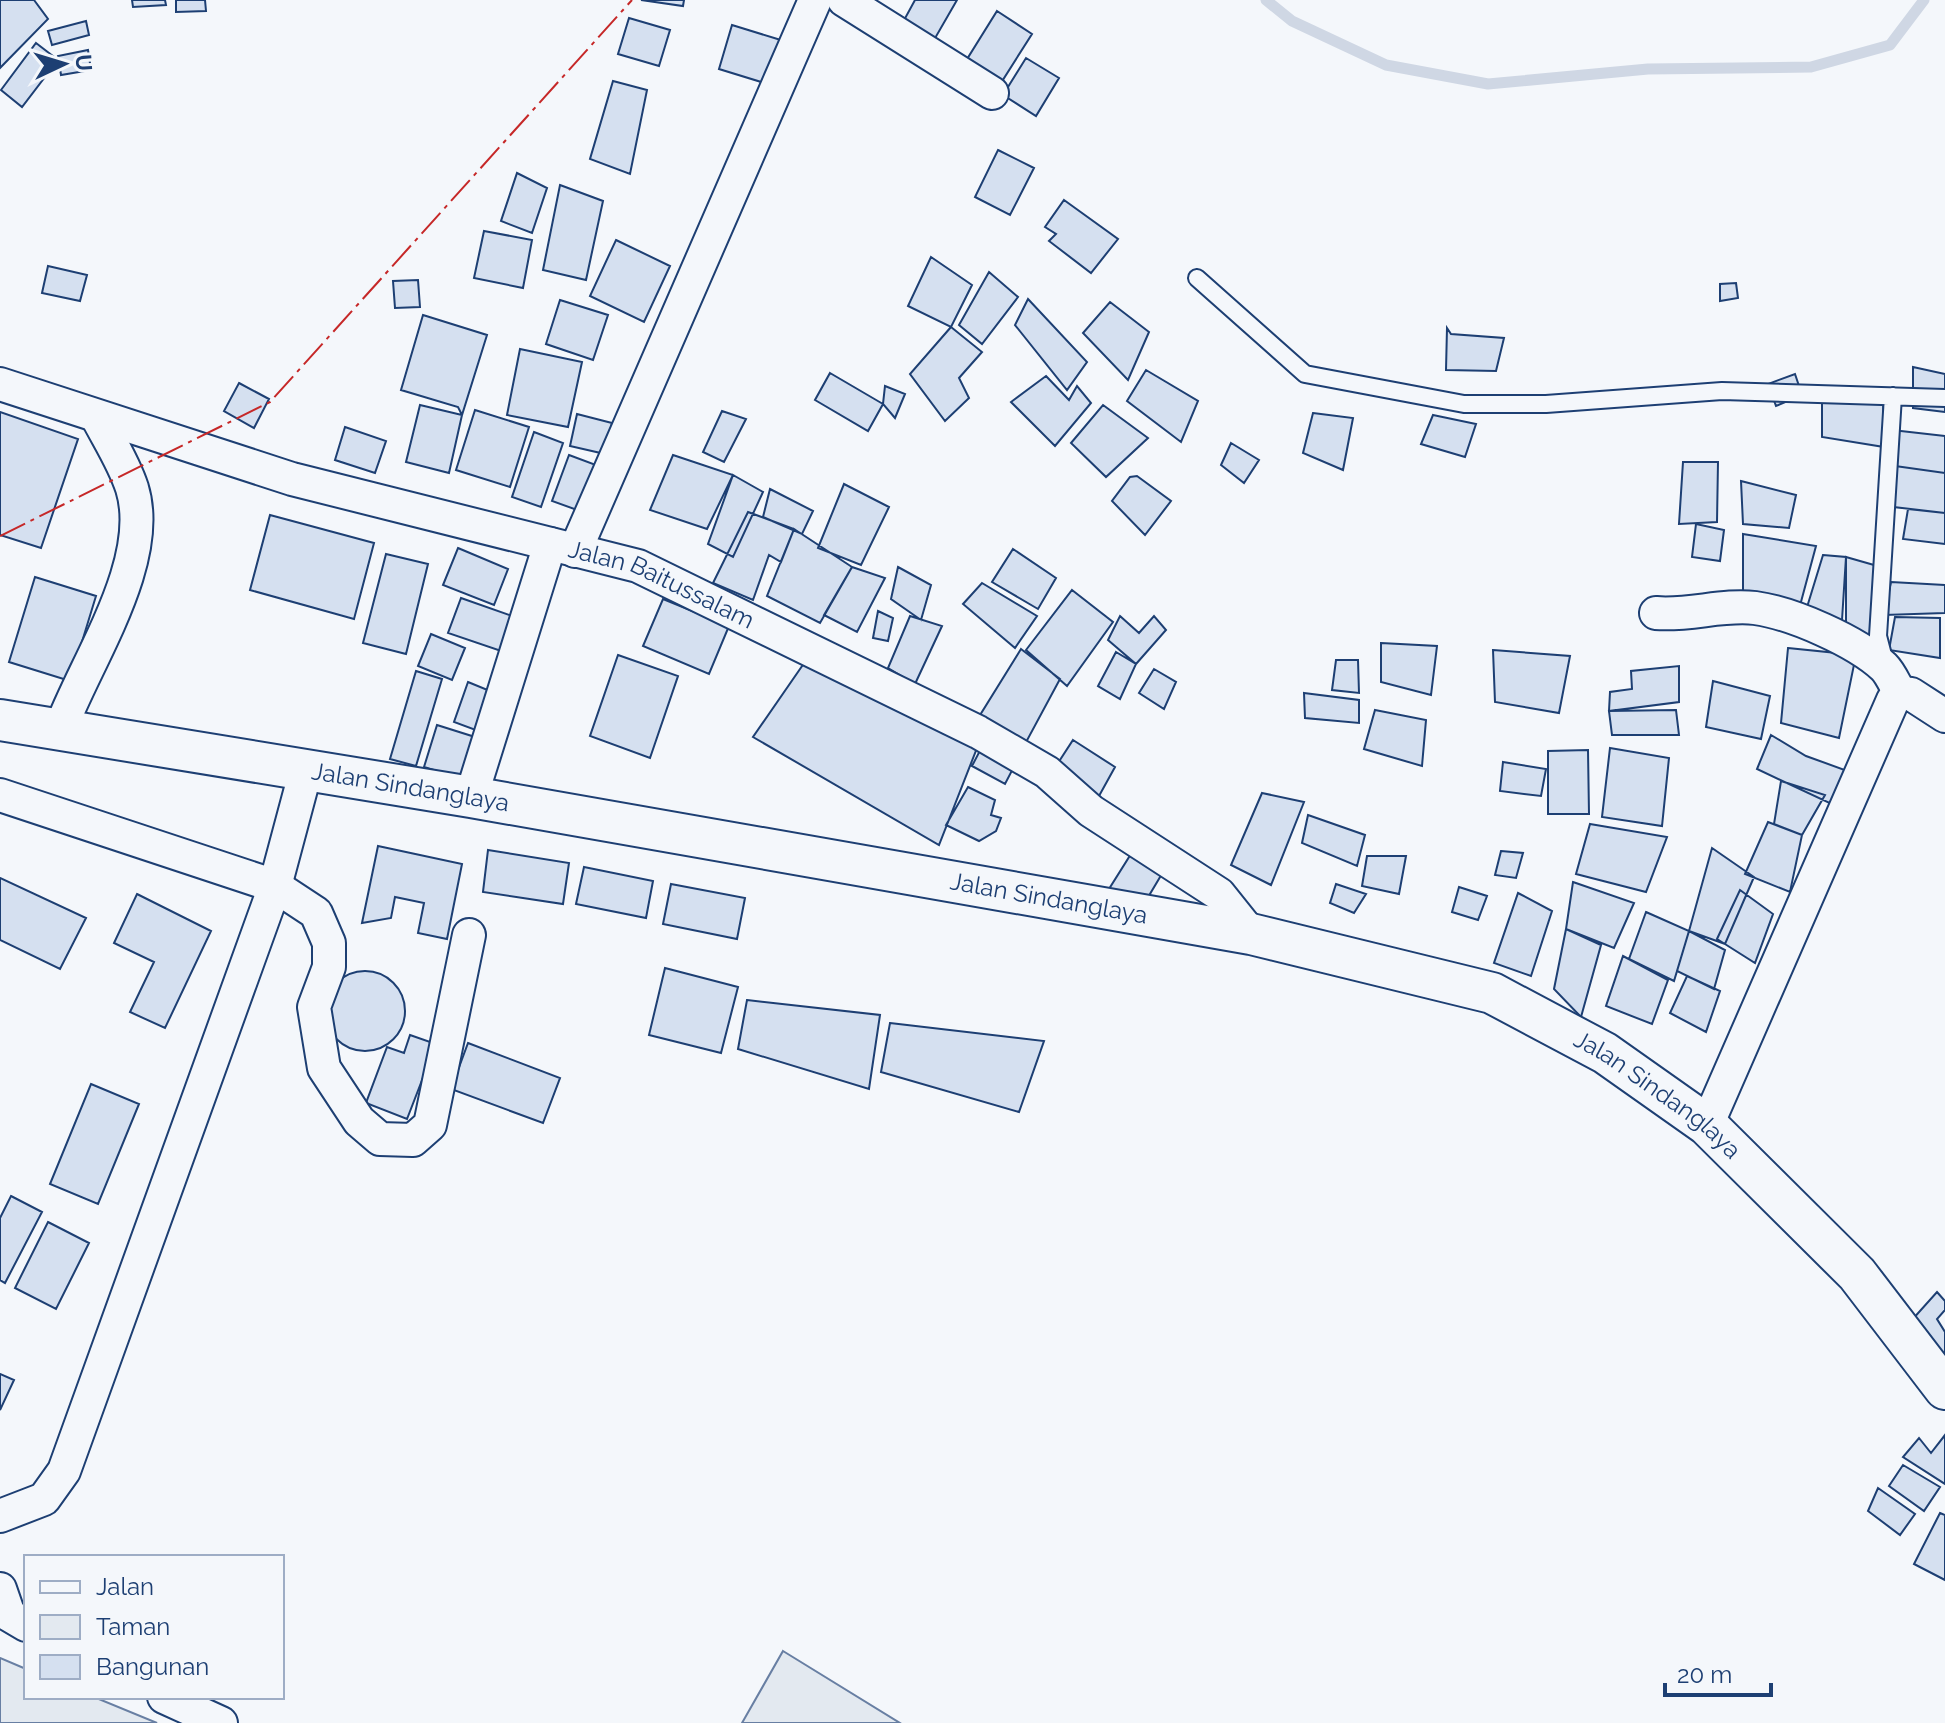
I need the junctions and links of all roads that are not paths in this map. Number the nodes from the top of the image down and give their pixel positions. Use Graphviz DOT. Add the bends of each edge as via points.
graph roads {
  1 [pos="815,0"];
  2 [pos="844,0"];
  3 [pos="992,93"];
  4 [pos="1197,278"];
  5 [pos="0,384"];
  6 [pos="1893,396"];
  7 [pos="1945,398"];
  8 [pos="97,417"];
  9 [pos="562,547"];
  10 [pos="1656,613"];
  11 [pos="1893,681"];
  12 [pos="1945,716"];
  13 [pos="0,720"];
  14 [pos="60,730"];
  15 [pos="306,770"];
  16 [pos="0,795"];
  17 [pos="471,797"];
  18 [pos="275,886"];
  19 [pos="1251,934"];
  20 [pos="469,935"];
  21 [pos="1707,1125"];
  22 [pos="1945,1389"];
  23 [pos="0,1516"];
  24 [pos="168,1699"];
  25 [pos="221,1723"];
  1 -- 9 [label="street"];
  2 -- 3 [label="street"];
  4 -- 6 [label="lane" via="1305,374 1464,404 1546,404 1722,391"];
  5 -- 8 [label="street, Jalan Baitussalam"];
  6 -- 7 [label="lane"];
  6 -- 11 [label="lane" via="1878,636"];
  8 -- 9 [label="street, Jalan Baitussalam" via="292,479"];
  8 -- 14 [label="street" via="133,490 131,556 129,572"];
  9 -- 17 [label="street"];
  9 -- 19 [label="street, Jalan Baitussalam" via="638,566 978,732 1047,772 1091,811 1219,894"];
  10 -- 11 [label="street" via="1753,608 1782,614 1862,650"];
  11 -- 12 [label="street"];
  11 -- 21 [label="street" via="1887,713"];
  13 -- 14 [label="street, Jalan Sindanglaya"];
  14 -- 15 [label="street, Jalan Sindanglaya"];
  15 -- 17 [label="street, Jalan Sindanglaya"];
  15 -- 18 [label="street"];
  16 -- 18 [label="street"];
  17 -- 19 [label="street, Jalan Sindanglaya"];
  18 -- 20 [label="street" via="316,913 325,927 329,967 314,1007 324,1068 359,1121 380,1139 413,1140 430,1125"];
  18 -- 23 [label="street" via="64,1471 44,1499"];
  19 -- 21 [label="street, Jalan Sindanglaya" via="1492,993 1605,1053"];
  21 -- 22 [label="street, Jalan Sindanglaya" via="1857,1274"];
  24 -- 25 [label="street"];
}
